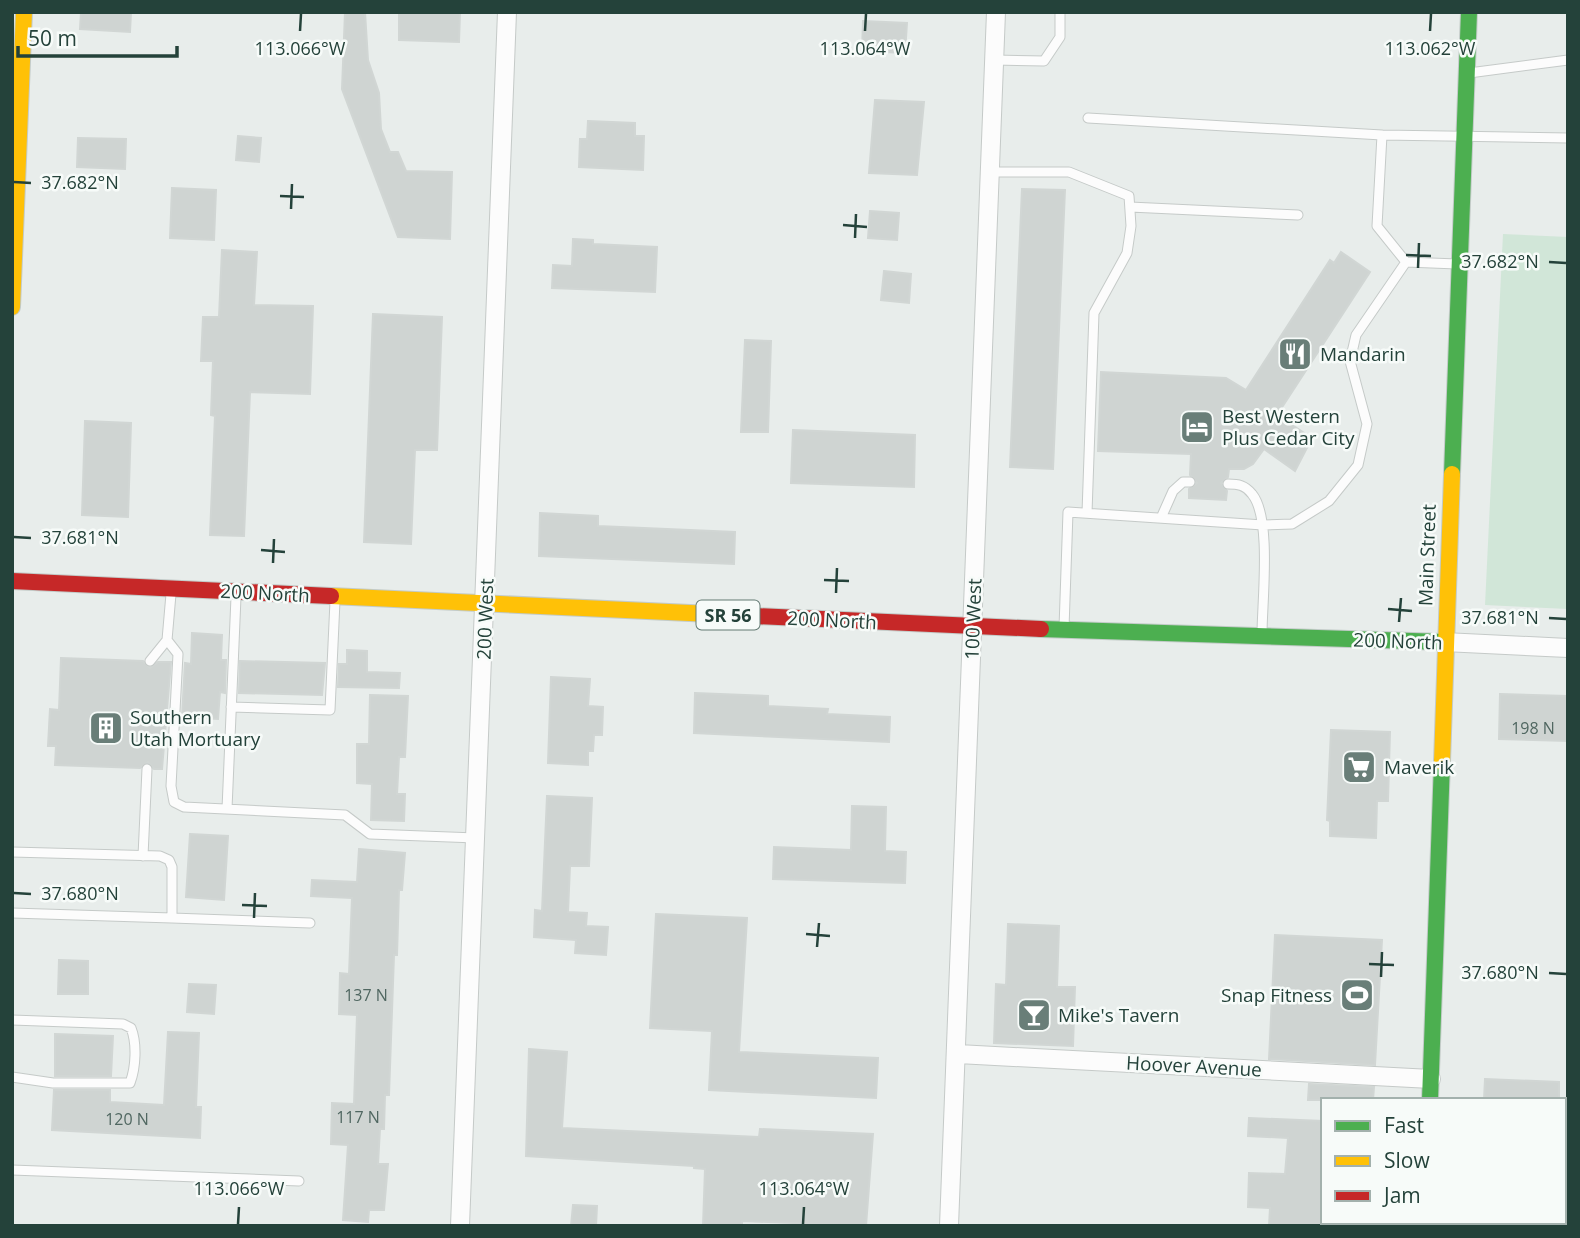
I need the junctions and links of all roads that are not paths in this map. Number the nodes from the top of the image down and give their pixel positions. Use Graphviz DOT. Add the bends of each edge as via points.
graph roads {
  1 [pos="24,12"];
  2 [pos="507,12"];
  3 [pos="996,12"];
  4 [pos="1060,12"];
  5 [pos="1469,12"];
  6 [pos="994,60"];
  7 [pos="1568,60"];
  8 [pos="1467,74"];
  9 [pos="1088,118"];
  10 [pos="1382,135"];
  11 [pos="1464,136"];
  12 [pos="1568,138"];
  13 [pos="990,172"];
  14 [pos="1130,207"];
  15 [pos="1298,215"];
  16 [pos="1406,262"];
  17 [pos="1459,264"];
  18 [pos="12,307"];
  19 [pos="1189,482"];
  20 [pos="1228,484"];
  21 [pos="1087,513"];
  22 [pos="1161,518"];
  23 [pos="1263,525"];
  24 [pos="12,581"];
  25 [pos="172,588"];
  26 [pos="236,591"];
  27 [pos="335,596"];
  28 [pos="486,603"];
  29 [pos="973,627"];
  30 [pos="1064,630"];
  31 [pos="1262,636"];
  32 [pos="167,640"];
  33 [pos="1444,642"];
  34 [pos="1568,648"];
  35 [pos="150,662"];
  36 [pos="231,706"];
  37 [pos="147,769"];
  38 [pos="227,809"];
  39 [pos="476,838"];
  40 [pos="12,852"];
  41 [pos="144,856"];
  42 [pos="12,913"];
  43 [pos="172,918"];
  44 [pos="310,923"];
  45 [pos="12,1020"];
  46 [pos="958,1054"];
  47 [pos="12,1077"];
  48 [pos="1431,1079"];
  49 [pos="1430,1098"];
  50 [pos="12,1170"];
  51 [pos="299,1181"];
  52 [pos="460,1226"];
  53 [pos="949,1226"];
  1 -- 18 [label="main road"];
  2 -- 28 [label="street, 200 West"];
  3 -- 6 [label="street, 100 West"];
  4 -- 6 [label="lane" via="1060,37 1044,61"];
  5 -- 8 [label="main road, Main Street"];
  6 -- 13 [label="street, 100 West"];
  7 -- 8 [label="lane"];
  8 -- 11 [label="main road, Main Street"];
  9 -- 10 [label="lane"];
  10 -- 11 [label="lane"];
  10 -- 16 [label="lane" via="1377,226"];
  11 -- 12 [label="lane"];
  11 -- 17 [label="main road, Main Street"];
  13 -- 14 [label="lane" via="1069,172 1129,196"];
  13 -- 29 [label="street, 100 West"];
  14 -- 15 [label="lane"];
  14 -- 21 [label="lane" via="1127,253 1094,313"];
  16 -- 17 [label="lane"];
  16 -- 23 [label="lane" via="1356,335 1350,361 1367,424 1358,465 1329,501 1292,524"];
  17 -- 33 [label="main road, Main Street"];
  19 -- 22 [label="lane" via="1173,491"];
  20 -- 23 [label="lane" via="1241,484 1254,495"];
  21 -- 22 [label="lane"];
  21 -- 30 [label="lane" via="1068,512"];
  22 -- 23 [label="lane"];
  23 -- 31 [label="lane"];
  24 -- 25 [label="main road, 200 North / SR 56"];
  25 -- 26 [label="main road, 200 North / SR 56"];
  25 -- 32 [label="lane"];
  26 -- 27 [label="main road, 200 North / SR 56"];
  26 -- 36 [label="lane"];
  27 -- 28 [label="main road, 200 North / SR 56"];
  27 -- 36 [label="lane" via="330,710"];
  28 -- 29 [label="main road, 200 North / SR 56"];
  28 -- 39 [label="street, 200 West"];
  29 -- 30 [label="main road, 200 North / SR 56"];
  29 -- 46 [label="street, 100 West"];
  30 -- 31 [label="main road, 200 North / SR 56"];
  31 -- 33 [label="main road, 200 North / SR 56"];
  32 -- 35 [label="lane"];
  32 -- 38 [label="lane" via="178,654 174,802 184,807"];
  33 -- 34 [label="street, 200 North"];
  33 -- 48 [label="main road, Main Street"];
  36 -- 38 [label="lane"];
  37 -- 41 [label="lane"];
  38 -- 39 [label="lane" via="345,815 370,834"];
  39 -- 52 [label="street, 200 West"];
  40 -- 41 [label="lane"];
  41 -- 43 [label="lane" via="160,856 173,867"];
  42 -- 43 [label="lane"];
  43 -- 44 [label="lane"];
  45 -- 47 [label="lane" via="123,1024 134,1035 134,1073 130,1083 53,1083"];
  46 -- 48 [label="street, Hoover Avenue"];
  46 -- 53 [label="street, 100 West"];
  48 -- 49 [label="main road, Main Street"];
  50 -- 51 [label="lane"];
}
